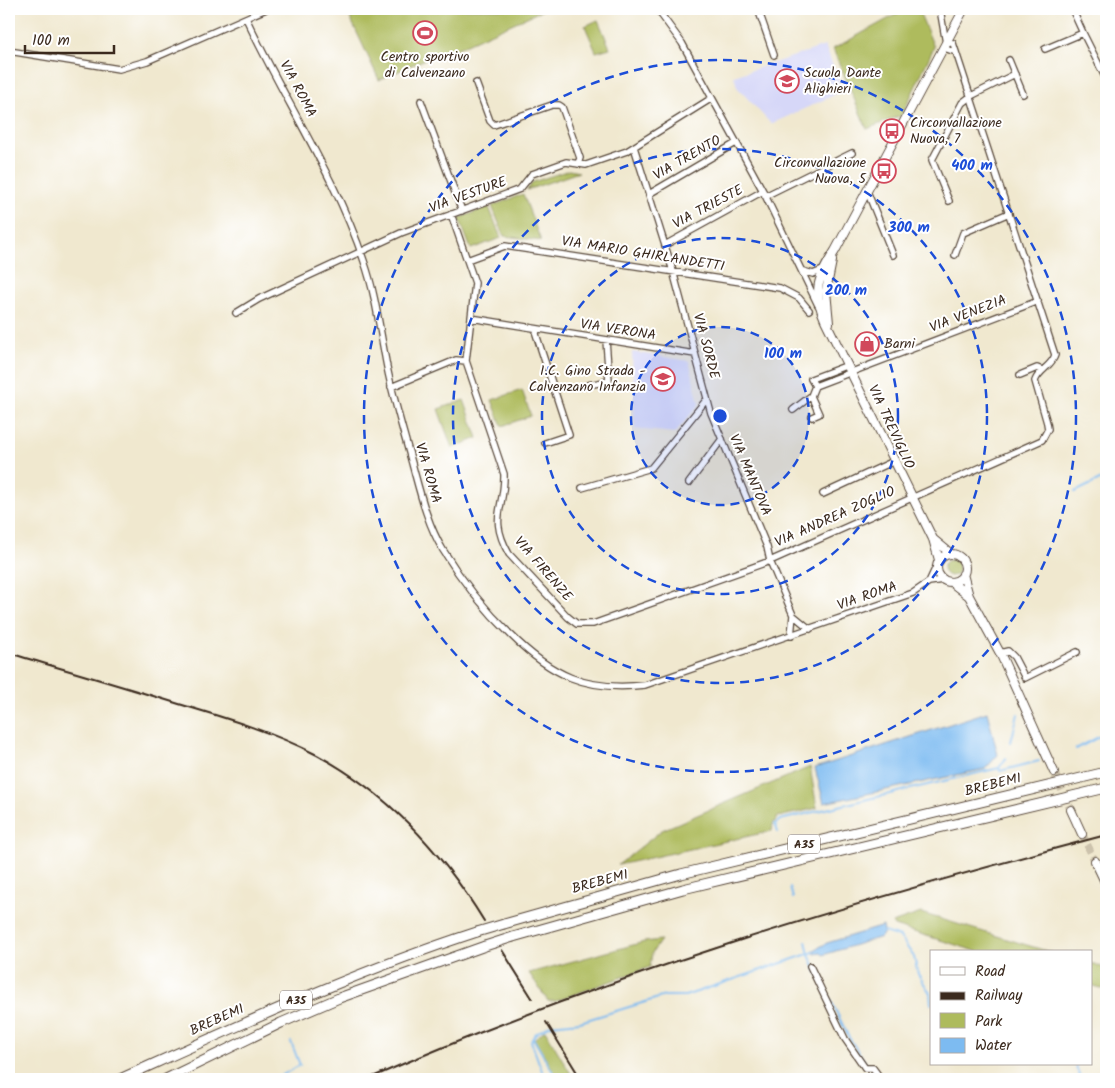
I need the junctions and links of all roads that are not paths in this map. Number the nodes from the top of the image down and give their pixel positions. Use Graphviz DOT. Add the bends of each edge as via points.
graph roads {
  1 [pos="266,9"];
  2 [pos="658,9"];
  3 [pos="758,9"];
  4 [pos="940,9"];
  5 [pos="964,9"];
  6 [pos="1072,9"];
  7 [pos="246,18"];
  8 [pos="1083,33"];
  9 [pos="946,42"];
  10 [pos="1045,49"];
  11 [pos="9,51"];
  12 [pos="774,55"];
  13 [pos="1009,60"];
  14 [pos="1015,74"];
  15 [pos="1106,79"];
  16 [pos="476,83"];
  17 [pos="1023,94"];
  18 [pos="971,96"];
  19 [pos="712,98"];
  20 [pos="421,101"];
  21 [pos="736,143"];
  22 [pos="634,146"];
  23 [pos="852,154"];
  24 [pos="578,164"];
  25 [pos="867,191"];
  26 [pos="649,194"];
  27 [pos="764,194"];
  28 [pos="949,201"];
  29 [pos="462,211"];
  30 [pos="1009,213"];
  31 [pos="451,214"];
  32 [pos="665,245"];
  33 [pos="360,252"];
  34 [pos="835,252"];
  35 [pos="894,255"];
  36 [pos="955,255"];
  37 [pos="467,260"];
  38 [pos="823,270"];
  39 [pos="673,271"];
  40 [pos="804,273"];
  41 [pos="818,285"];
  42 [pos="820,296"];
  43 [pos="1038,301"];
  44 [pos="809,310"];
  45 [pos="236,313"];
  46 [pos="471,318"];
  47 [pos="829,325"];
  48 [pos="537,329"];
  49 [pos="606,340"];
  50 [pos="695,354"];
  51 [pos="466,361"];
  52 [pos="849,368"];
  53 [pos="1042,370"];
  54 [pos="1020,375"];
  55 [pos="588,385"];
  56 [pos="391,387"];
  57 [pos="811,396"];
  58 [pos="707,400"];
  59 [pos="793,410"];
  60 [pos="812,417"];
  61 [pos="722,439"];
  62 [pos="544,443"];
  63 [pos="894,461"];
  64 [pos="688,483"];
  65 [pos="582,488"];
  66 [pos="823,494"];
  67 [pos="911,496"];
  68 [pos="933,539"];
  69 [pos="950,554"];
  70 [pos="770,561"];
  71 [pos="938,564"];
  72 [pos="963,574"];
  73 [pos="947,581"];
  74 [pos="929,582"];
  75 [pos="970,596"];
  76 [pos="793,615"];
  77 [pos="810,629"];
  78 [pos="791,636"];
  79 [pos="1077,652"];
  80 [pos="1000,653"];
  81 [pos="1054,772"];
  82 [pos="1106,772"];
  83 [pos="1106,788"];
  84 [pos="1071,810"];
  85 [pos="1082,834"];
  86 [pos="1095,861"];
  87 [pos="1106,884"];
  88 [pos="810,966"];
  89 [pos="120,1079"];
  90 [pos="166,1079"];
  91 [pos="881,1079"];
  1 -- 7 [label="street"];
  2 -- 19 [label="street" via="682,43"];
  3 -- 12 [label="street"];
  4 -- 9 [label="street"];
  5 -- 9 [label="main road"];
  6 -- 8 [label="street"];
  7 -- 11 [label="street" via="147,61 120,69"];
  7 -- 33 [label="street, VIA ROMA" via="334,186"];
  8 -- 10 [label="street"];
  8 -- 15 [label="street"];
  9 -- 18 [label="street" via="948,49 956,52"];
  9 -- 25 [label="main road"];
  13 -- 14 [label="street"];
  14 -- 17 [label="street"];
  14 -- 18 [label="street"];
  16 -- 24 [label="street" via="494,125 552,105 562,107 580,158"];
  18 -- 28 [label="street" via="962,103 932,160"];
  18 -- 30 [label="street"];
  19 -- 21 [label="street"];
  19 -- 22 [label="street, VIA VESTURE"];
  20 -- 29 [label="street"];
  21 -- 26 [label="street, VIA TRENTO"];
  21 -- 27 [label="street"];
  22 -- 24 [label="street, VIA VESTURE" via="586,165"];
  22 -- 26 [label="street, VIA SORDE"];
  23 -- 27 [label="street, VIA TRIESTE"];
  24 -- 29 [label="street, VIA VESTURE" via="566,162 532,174 520,190"];
  25 -- 34 [label="main road"];
  25 -- 35 [label="street"];
  26 -- 32 [label="street, VIA SORDE"];
  27 -- 32 [label="street, VIA TRIESTE"];
  27 -- 40 [label="street"];
  29 -- 31 [label="street, VIA VESTURE"];
  30 -- 36 [label="street" via="964,233"];
  30 -- 43 [label="street"];
  31 -- 33 [label="street, VIA VESTURE"];
  31 -- 37 [label="street, VIA FIRENZE"];
  32 -- 39 [label="street, VIA SORDE"];
  33 -- 45 [label="street, VIA VESTURE"];
  33 -- 56 [label="street, VIA ROMA" via="372,287"];
  34 -- 38 [label="main road"];
  34 -- 42 [label="main road"];
  37 -- 39 [label="street, VIA MARIO GHIRLANDETTI" via="505,246"];
  37 -- 46 [label="street, VIA FIRENZE" via="476,283"];
  38 -- 40 [label="street"];
  38 -- 41 [label="main road"];
  39 -- 44 [label="street, VIA MARIO GHIRLANDETTI" via="780,288 799,298"];
  39 -- 50 [label="street, VIA SORDE"];
  40 -- 41 [label="street"];
  40 -- 42 [label="street"];
  41 -- 42 [label="main road"];
  42 -- 47 [label="main road"];
  42 -- 47 [label="main road" via="819,307"];
  43 -- 52 [label="street, VIA VENEZIA"];
  43 -- 53 [label="street" via="1055,356"];
  46 -- 48 [label="street, VIA VERONA"];
  46 -- 51 [label="street, VIA FIRENZE"];
  47 -- 52 [label="main road, VIA TREVIGLIO"];
  48 -- 49 [label="street, VIA VERONA"];
  48 -- 62 [label="street" via="569,435"];
  49 -- 50 [label="street, VIA VERONA"];
  49 -- 55 [label="street" via="609,381"];
  50 -- 58 [label="street, VIA SORDE"];
  51 -- 56 [label="street" via="456,360"];
  51 -- 70 [label="street, VIA FIRENZE" via="504,474 498,517 502,542 509,554 577,624 593,624"];
  52 -- 57 [label="street" via="811,379 814,386"];
  52 -- 63 [label="main road, VIA TREVIGLIO"];
  53 -- 54 [label="street" via="1037,368"];
  53 -- 67 [label="street, VIA ANDREA ZOGLIO" via="1035,381 1048,429 1042,440"];
  56 -- 78 [label="street, VIA ROMA" via="426,512 443,550 471,592 500,625 544,665 578,682 623,688 666,679"];
  57 -- 59 [label="street"];
  57 -- 60 [label="street" via="819,414"];
  58 -- 61 [label="street, VIA MANTOVA"];
  58 -- 65 [label="street, VIA SORDE" via="650,468"];
  61 -- 64 [label="street"];
  61 -- 70 [label="street, VIA MANTOVA"];
  63 -- 66 [label="street"];
  63 -- 67 [label="main road, VIA TREVIGLIO"];
  67 -- 68 [label="main road, VIA TREVIGLIO"];
  67 -- 70 [label="street, VIA ANDREA ZOGLIO"];
  68 -- 69 [label="main road, VIA TREVIGLIO"];
  68 -- 71 [label="main road, VIA TREVIGLIO"];
  69 -- 71 [label="main road"];
  69 -- 72 [label="main road, VIA TREVIGLIO" via="962,560"];
  70 -- 76 [label="street"];
  71 -- 73 [label="main road, VIA TREVIGLIO" via="938,574"];
  71 -- 74 [label="street"];
  72 -- 73 [label="main road" via="958,579"];
  72 -- 75 [label="main road, VIA TREVIGLIO"];
  73 -- 74 [label="street, VIA ROMA"];
  73 -- 75 [label="main road, VIA TREVIGLIO"];
  74 -- 77 [label="street, VIA ROMA" via="912,593"];
  75 -- 80 [label="main road, VIA TREVIGLIO"];
  76 -- 77 [label="street"];
  76 -- 78 [label="street"];
  77 -- 78 [label="street, VIA ROMA"];
  79 -- 80 [label="street, VIA TREVIGLIO" via="1025,678 1008,651"];
  80 -- 81 [label="main road, VIA TREVIGLIO"];
  82 -- 89 [label="highway, BREBEMI / A35, bridge" via="681,874 477,932 294,1000"];
  83 -- 90 [label="highway, BREBEMI / A35, bridge" via="683,888 512,937 339,998"];
  84 -- 85 [label="main road"];
  86 -- 87 [label="main road"];
  88 -- 91 [label="street" via="845,1039 865,1068 873,1068"];
}
